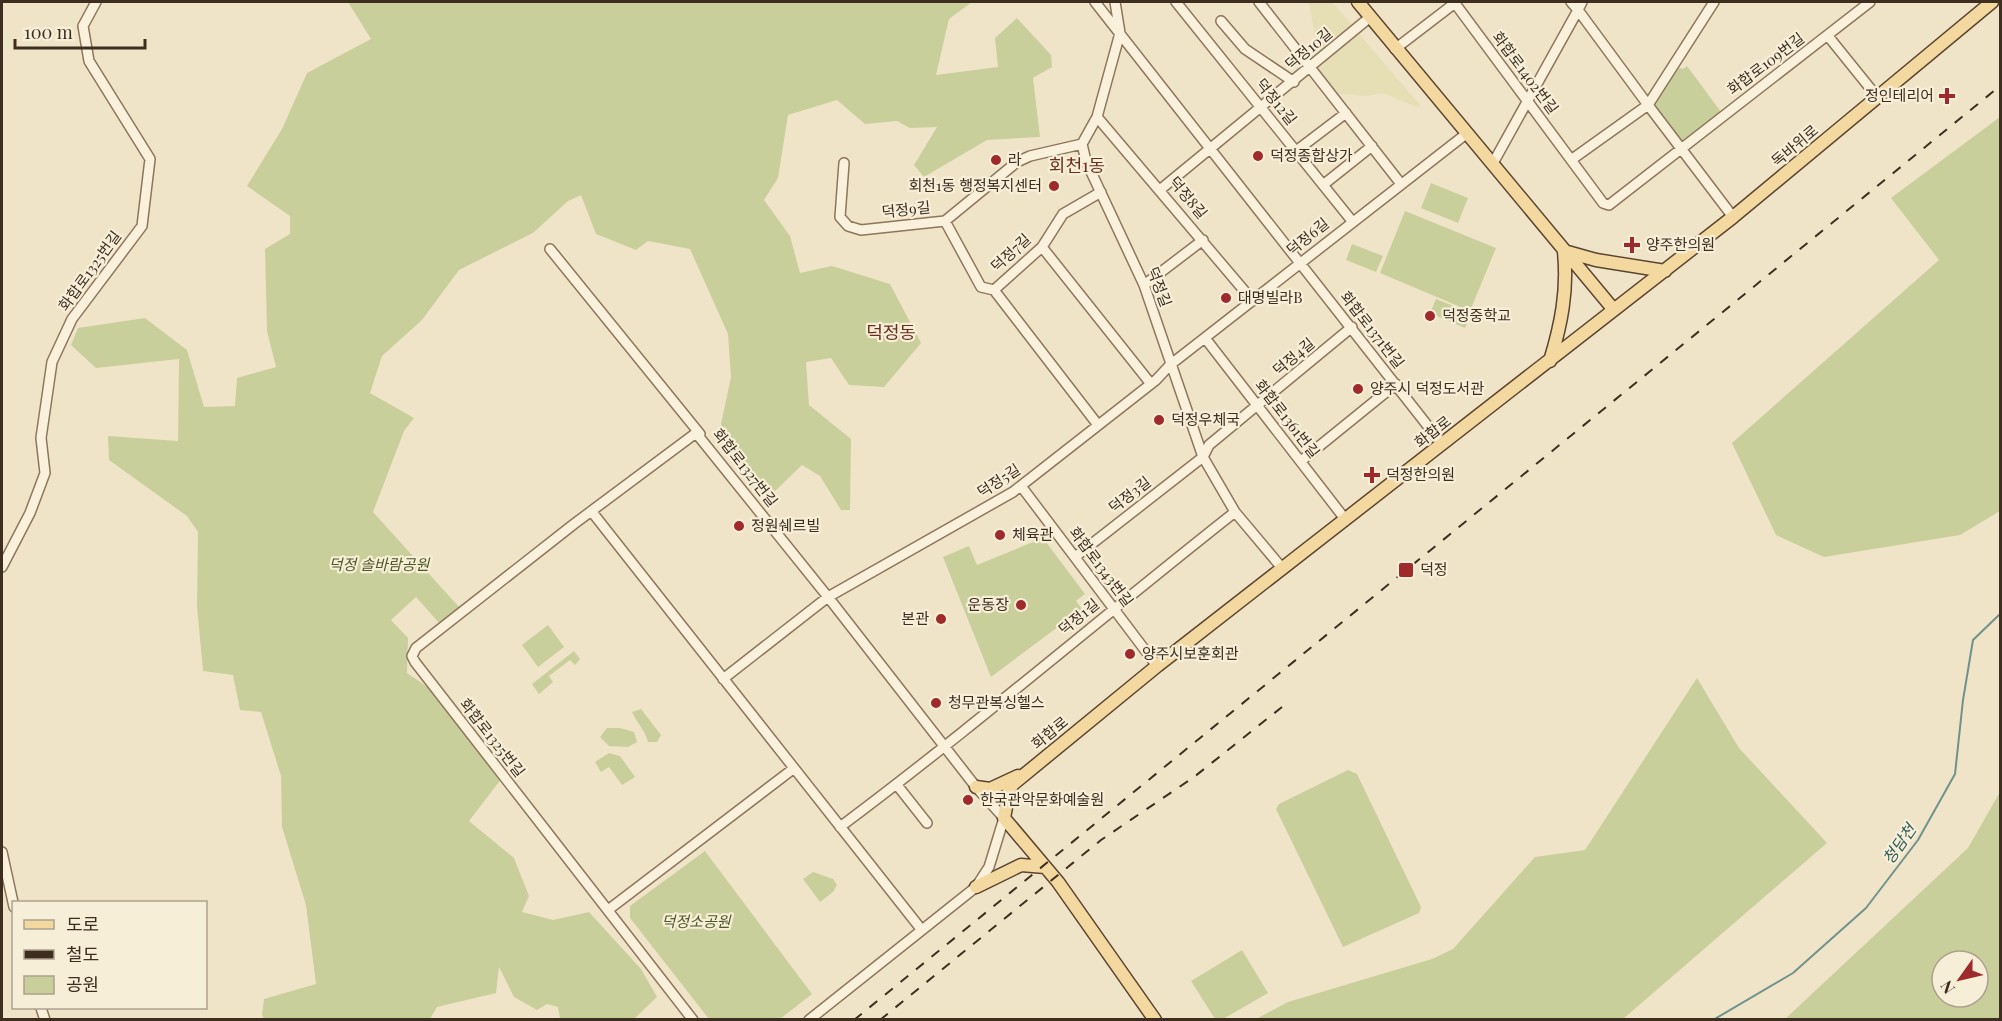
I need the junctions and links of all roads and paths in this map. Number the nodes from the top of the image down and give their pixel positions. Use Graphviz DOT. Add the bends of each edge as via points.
graph roads {
  1 [pos="96,2"];
  2 [pos="1096,2"];
  3 [pos="1115,2"];
  4 [pos="1176,2"];
  5 [pos="1259,2"];
  6 [pos="1358,2"];
  7 [pos="1454,2"];
  8 [pos="1714,2"];
  9 [pos="1869,2"];
  10 [pos="1992,2"];
  11 [pos="1577,4"];
  12 [pos="1369,18"];
  13 [pos="1221,21"];
  14 [pos="1120,33"];
  15 [pos="1828,36"];
  16 [pos="1395,49"];
  17 [pos="1311,68"];
  18 [pos="1294,82"];
  19 [pos="1878,98"];
  20 [pos="1528,101"];
  21 [pos="1648,105"];
  22 [pos="1262,108"];
  23 [pos="1346,113"];
  24 [pos="1097,117"];
  25 [pos="1466,134"];
  26 [pos="1082,144"];
  27 [pos="1372,146"];
  28 [pos="1212,148"];
  29 [pos="1680,148"];
  30 [pos="1296,151"];
  31 [pos="1571,160"];
  32 [pos="844,163"];
  33 [pos="1492,165"];
  34 [pos="1401,184"];
  35 [pos="1323,185"];
  36 [pos="1161,189"];
  37 [pos="1101,192"];
  38 [pos="1733,217"];
  39 [pos="945,221"];
  40 [pos="1352,221"];
  41 [pos="1203,240"];
  42 [pos="1042,247"];
  43 [pos="550,249"];
  44 [pos="1564,251"];
  45 [pos="1301,262"];
  46 [pos="1665,271"];
  47 [pos="1144,285"];
  48 [pos="994,290"];
  49 [pos="1252,301"];
  50 [pos="1614,310"];
  51 [pos="1352,327"];
  52 [pos="1205,338"];
  53 [pos="1550,361"];
  54 [pos="1170,365"];
  55 [pos="1151,384"];
  56 [pos="1396,384"];
  57 [pos="1258,406"];
  58 [pos="1098,425"];
  59 [pos="700,434"];
  60 [pos="1442,444"];
  61 [pos="1203,457"];
  62 [pos="1301,461"];
  63 [pos="1021,486"];
  64 [pos="592,512"];
  65 [pos="1235,512"];
  66 [pos="1345,519"];
  67 [pos="1075,557"];
  68 [pos="2,567"];
  69 [pos="1282,568"];
  70 [pos="828,597"];
  71 [pos="1114,608"];
  72 [pos="1157,666"];
  73 [pos="723,679"];
  74 [pos="945,748"];
  75 [pos="793,769"];
  76 [pos="1027,772"];
  77 [pos="897,784"];
  78 [pos="980,792"];
  79 [pos="1004,818"];
  80 [pos="927,823"];
  81 [pos="840,827"];
  82 [pos="2,852"];
  83 [pos="1042,862"];
  84 [pos="976,887"];
  85 [pos="13,901"];
  86 [pos="608,910"];
  87 [pos="921,929"];
  88 [pos="693,1020"];
  89 [pos="810,1020"];
  90 [pos="1155,1020"];
  1 -- 68 [label="street, 화합로1325번길" via="83,26 89,61 150,159 142,226 72,320 52,362 41,438 45,473"];
  2 -- 14 [label="street"];
  3 -- 14 [label="street"];
  4 -- 22 [label="street, 덕정12길"];
  5 -- 17 [label="street"];
  6 -- 12 [label="main road"];
  7 -- 16 [label="street, 화합로1402번길"];
  7 -- 20 [label="street, 화합로1402번길"];
  8 -- 21 [label="street"];
  9 -- 15 [label="street, 화합로109번길"];
  10 -- 19 [label="main road, 독바위로"];
  11 -- 20 [label="street"];
  11 -- 21 [label="street"];
  12 -- 16 [label="main road"];
  12 -- 17 [label="street, 덕정10길"];
  13 -- 18 [label="street, 덕정12길" via="1245,49"];
  14 -- 24 [label="street"];
  14 -- 28 [label="street"];
  15 -- 19 [label="street"];
  15 -- 29 [label="street, 화합로109번길"];
  16 -- 25 [label="main road"];
  17 -- 18 [label="street, 덕정10길"];
  17 -- 23 [label="street"];
  18 -- 22 [label="street, 덕정10길"];
  19 -- 38 [label="main road, 독바위로"];
  20 -- 31 [label="street, 화합로1402번길"];
  20 -- 33 [label="street"];
  21 -- 29 [label="street"];
  21 -- 31 [label="street"];
  22 -- 28 [label="street, 덕정10길"];
  22 -- 30 [label="street, 덕정12길"];
  23 -- 27 [label="street"];
  23 -- 30 [label="street"];
  24 -- 26 [label="street"];
  24 -- 36 [label="street, 덕정8길"];
  25 -- 33 [label="main road"];
  25 -- 34 [label="street, 덕정6길"];
  26 -- 37 [label="street, 덕정길"];
  26 -- 39 [label="street, 덕정9길" via="1017,162"];
  27 -- 34 [label="street"];
  27 -- 35 [label="street"];
  28 -- 36 [label="street, 덕정10길"];
  28 -- 45 [label="street"];
  29 -- 31 [label="street, 화합로1402번길" via="1609,205 1603,203"];
  29 -- 38 [label="street"];
  30 -- 35 [label="street, 덕정12길"];
  32 -- 39 [label="street, 덕정9길" via="840,217 848,226 861,230"];
  33 -- 44 [label="main road"];
  34 -- 40 [label="street, 덕정6길"];
  35 -- 40 [label="street, 덕정12길"];
  36 -- 41 [label="street, 덕정8길"];
  37 -- 42 [label="street, 덕정7길" via="1063,214"];
  37 -- 47 [label="street, 덕정길"];
  38 -- 46 [label="main road, 독바위로"];
  39 -- 48 [label="street" via="981,288"];
  40 -- 45 [label="street, 덕정6길"];
  41 -- 47 [label="street"];
  41 -- 49 [label="street, 덕정8길"];
  42 -- 48 [label="street, 덕정7길"];
  42 -- 55 [label="street"];
  43 -- 59 [label="street"];
  44 -- 46 [label="main road"];
  44 -- 50 [label="main road"];
  44 -- 53 [label="main road" via="1567,275 1562,320"];
  45 -- 49 [label="street, 덕정6길"];
  45 -- 51 [label="street, 화합로1371번길"];
  46 -- 50 [label="main road, 독바위로"];
  47 -- 54 [label="street, 덕정길"];
  48 -- 58 [label="street"];
  49 -- 52 [label="street, 덕정6길"];
  50 -- 53 [label="main road, 화합로"];
  51 -- 56 [label="street, 화합로1371번길"];
  51 -- 57 [label="street, 덕정4길"];
  52 -- 54 [label="street, 덕정6길"];
  52 -- 57 [label="street, 화합로1361번길"];
  53 -- 60 [label="main road, 화합로"];
  54 -- 55 [label="street, 덕정5길"];
  54 -- 61 [label="street, 덕정길"];
  55 -- 58 [label="street, 덕정5길"];
  56 -- 60 [label="street, 화합로1371번길"];
  56 -- 62 [label="street"];
  57 -- 61 [label="street, 덕정4길" via="1209,445"];
  57 -- 62 [label="street, 화합로1361번길"];
  58 -- 63 [label="street, 덕정5길"];
  59 -- 64 [label="street, 화합로1327번길" via="694,433"];
  59 -- 70 [label="street, 화합로1327번길"];
  60 -- 66 [label="main road, 화합로"];
  61 -- 65 [label="street, 덕정길"];
  61 -- 67 [label="street, 덕정3길"];
  62 -- 66 [label="street, 화합로1361번길"];
  63 -- 67 [label="street, 화합로1343번길"];
  63 -- 70 [label="street, 덕정5길"];
  64 -- 73 [label="street"];
  64 -- 86 [label="street, 화합로1325번길" via="412,656"];
  65 -- 69 [label="street, 덕정길"];
  65 -- 71 [label="street, 덕정1길"];
  66 -- 69 [label="main road, 화합로"];
  67 -- 71 [label="street, 화합로1343번길"];
  69 -- 72 [label="main road, 화합로"];
  70 -- 73 [label="street"];
  70 -- 74 [label="street, 화합로1327번길"];
  71 -- 72 [label="street, 화합로1343번길"];
  71 -- 74 [label="street, 덕정1길"];
  72 -- 76 [label="main road, 화합로"];
  73 -- 75 [label="street"];
  74 -- 77 [label="street"];
  74 -- 78 [label="street, 화합로1327번길"];
  75 -- 81 [label="street"];
  75 -- 86 [label="street"];
  76 -- 78 [label="main road"];
  76 -- 79 [label="main road, 화합로" via="1009,791"];
  77 -- 80 [label="street"];
  77 -- 81 [label="street"];
  78 -- 79 [label="street"];
  79 -- 83 [label="main road"];
  79 -- 84 [label="street" via="988,867"];
  81 -- 87 [label="street"];
  82 -- 85 [label="street"];
  83 -- 84 [label="main road" via="1021,865"];
  83 -- 90 [label="main road"];
  84 -- 87 [label="street"];
  86 -- 88 [label="street, 화합로1325번길"];
  87 -- 89 [label="street"];
}
